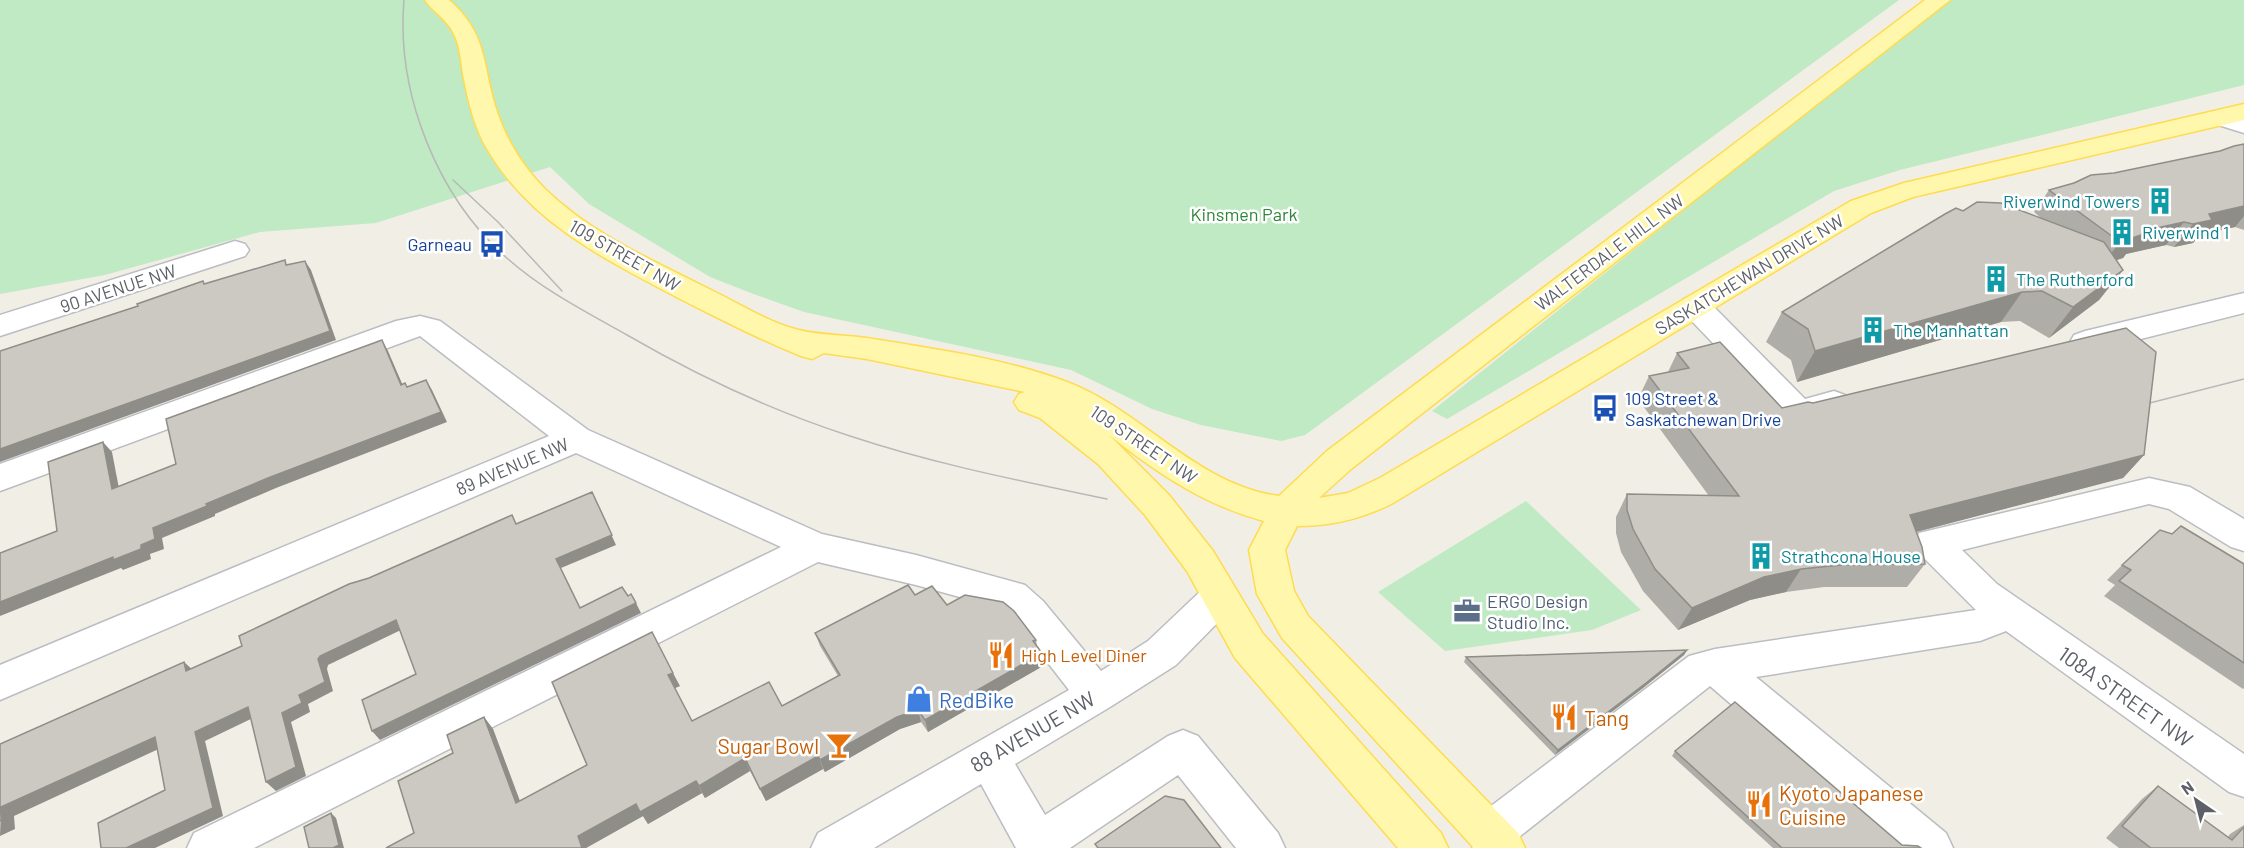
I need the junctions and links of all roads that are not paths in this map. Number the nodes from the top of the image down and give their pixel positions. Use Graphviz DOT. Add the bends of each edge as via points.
graph roads {
  1 [pos="436,0"];
  2 [pos="1939,0"];
  3 [pos="2236,118"];
  4 [pos="235,250"];
  5 [pos="2244,303"];
  6 [pos="1695,306"];
  7 [pos="0,326"];
  8 [pos="792,340"];
  9 [pos="2061,348"];
  10 [pos="1867,395"];
  11 [pos="576,439"];
  12 [pos="0,478"];
  13 [pos="1286,512"];
  14 [pos="2244,537"];
  15 [pos="815,547"];
  16 [pos="1218,597"];
  17 [pos="2008,614"];
  18 [pos="1715,666"];
  19 [pos="0,683"];
  20 [pos="1096,694"];
  21 [pos="988,756"];
  22 [pos="2244,778"];
  23 [pos="1496,841"];
  24 [pos="1039,846"];
  25 [pos="1421,846"];
  26 [pos="209,848"];
  27 [pos="833,848"];
  28 [pos="1263,848"];
  29 [pos="1931,848"];
  1 -- 8 [label="main road, 109 STREET NW" via="458,21 467,37 478,89 500,150 533,192 579,232 609,250"];
  2 -- 13 [label="main road, WALTERDALE HILL NW" via="1339,460 1306,488"];
  3 -- 6 [label="main road, SASKATCHEWAN DRIVE NW" via="1879,199"];
  4 -- 7 [label="street, 90 AVENUE NW"];
  5 -- 9 [label="street"];
  6 -- 10 [label="street" via="1799,412"];
  6 -- 13 [label="main road, SASKATCHEWAN DRIVE NW" via="1370,499 1344,508"];
  8 -- 13 [label="main road, 109 STREET NW" via="838,343 1032,382 1074,397 1119,425 1166,462 1230,498"];
  8 -- 16 [label="main road, 109 STREET NW" via="828,354 1025,400 1052,410 1110,455 1157,505 1200,561"];
  11 -- 12 [label="street" via="429,328 420,326"];
  11 -- 15 [label="street, 89 AVENUE NW"];
  11 -- 19 [label="street, 89 AVENUE NW"];
  13 -- 23 [label="main road" via="1267,550 1275,594 1295,627"];
  14 -- 17 [label="street, 108A STREET NW" via="2178,497 2150,491 1932,543"];
  15 -- 20 [label="street, 89 AVENUE NW" via="1012,596 1030,612"];
  15 -- 26 [label="street"];
  16 -- 20 [label="street, 88 AVENUE NW" via="1162,653"];
  16 -- 25 [label="main road, 109 STREET NW" via="1249,646"];
  17 -- 18 [label="street" via="1980,625"];
  17 -- 22 [label="street, 108A STREET NW"];
  18 -- 23 [label="street" via="1703,668"];
  18 -- 29 [label="street"];
  20 -- 21 [label="street, 88 AVENUE NW"];
  21 -- 24 [label="street"];
  21 -- 27 [label="street, 88 AVENUE NW"];
  24 -- 28 [label="street" via="1183,748"];
}
